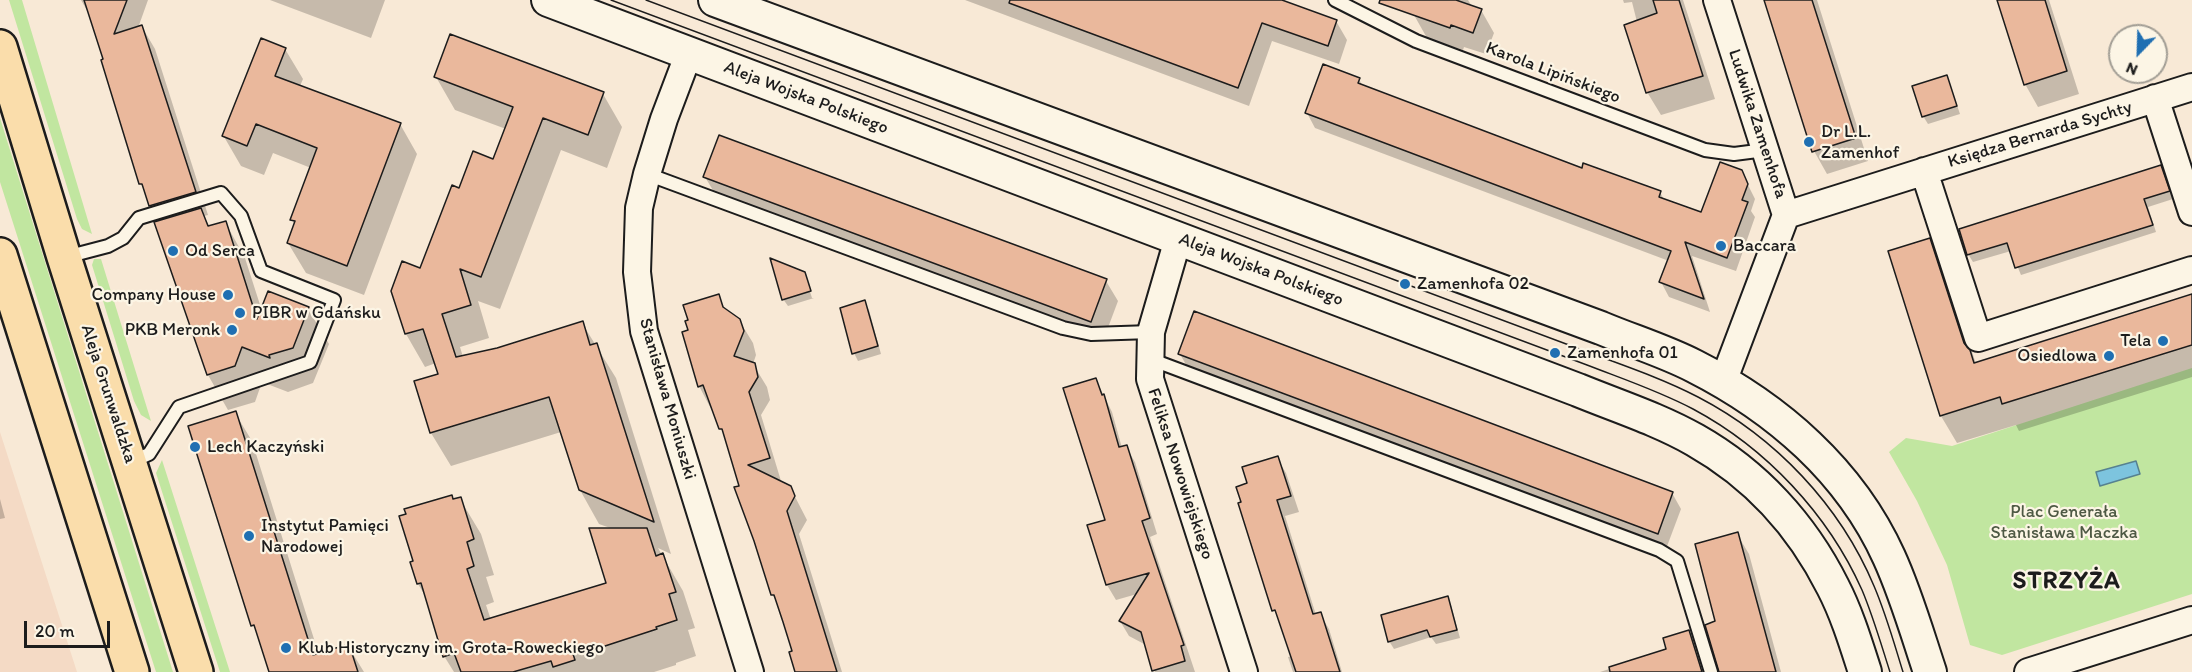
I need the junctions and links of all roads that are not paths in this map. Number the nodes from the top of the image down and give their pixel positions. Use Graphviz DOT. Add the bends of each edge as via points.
graph roads {
  1 [pos="548,0"];
  2 [pos="715,0"];
  3 [pos="1335,0"];
  4 [pos="1717,0"];
  5 [pos="0,47"];
  6 [pos="689,53"];
  7 [pos="2192,87"];
  8 [pos="2155,98"];
  9 [pos="1765,150"];
  10 [pos="1924,171"];
  11 [pos="647,174"];
  12 [pos="2192,212"];
  13 [pos="1786,215"];
  14 [pos="1178,239"];
  15 [pos="0,255"];
  16 [pos="64,257"];
  17 [pos="2192,270"];
  18 [pos="1151,332"];
  19 [pos="1150,359"];
  20 [pos="1723,382"];
  21 [pos="130,463"];
  22 [pos="2192,620"];
  23 [pos="132,672"];
  24 [pos="196,672"];
  25 [pos="750,672"];
  26 [pos="1244,672"];
  27 [pos="1711,672"];
  28 [pos="1865,672"];
  29 [pos="1930,672"];
  30 [pos="2028,672"];
  1 -- 6 [label="street, Aleja Wojska Polskiego"];
  2 -- 20 [label="street" via="1601,328 1694,365"];
  3 -- 9 [label="lane, Karola Lipińskiego" via="1416,41 1705,150 1734,154"];
  4 -- 9 [label="street, Ludwika Zamenhofa"];
  5 -- 16 [label="main road, Aleja Grunwaldzka"];
  6 -- 11 [label="street, Stanisława Moniuszki"];
  6 -- 14 [label="street, Aleja Wojska Polskiego"];
  7 -- 8 [label="street, Księdza Bernarda Sychty"];
  8 -- 10 [label="street, Księdza Bernarda Sychty"];
  8 -- 12 [label="street, Księdza Bernarda Sychty"];
  9 -- 13 [label="street, Ludwika Zamenhofa"];
  10 -- 13 [label="street, Księdza Bernarda Sychty"];
  10 -- 17 [label="street, Księdza Bernarda Sychty" via="1978,338"];
  11 -- 18 [label="lane" via="1063,328 1091,334"];
  11 -- 25 [label="street, Stanisława Moniuszki" via="637,236 644,332"];
  13 -- 20 [label="street, Ludwika Zamenhofa"];
  14 -- 18 [label="street, Feliksa Nowowiejskiego"];
  14 -- 28 [label="street, Aleja Wojska Polskiego" via="1578,390 1695,440 1740,470 1791,521 1834,588"];
  15 -- 23 [label="main road"];
  16 -- 21 [label="main road, Aleja Grunwaldzka"];
  16 -- 21 [label="lane" via="108,246 123,238 139,218 221,193 241,216 261,271 334,300 310,362 178,407 149,454"];
  18 -- 19 [label="street, Feliksa Nowowiejskiego"];
  19 -- 26 [label="street, Feliksa Nowowiejskiego" via="1150,379"];
  19 -- 27 [label="lane" via="1659,550 1677,561"];
  20 -- 29 [label="street" via="1761,406 1808,444 1836,473 1865,513 1888,555"];
  21 -- 24 [label="main road, Aleja Grunwaldzka"];
  22 -- 30 [label="street"];
}
